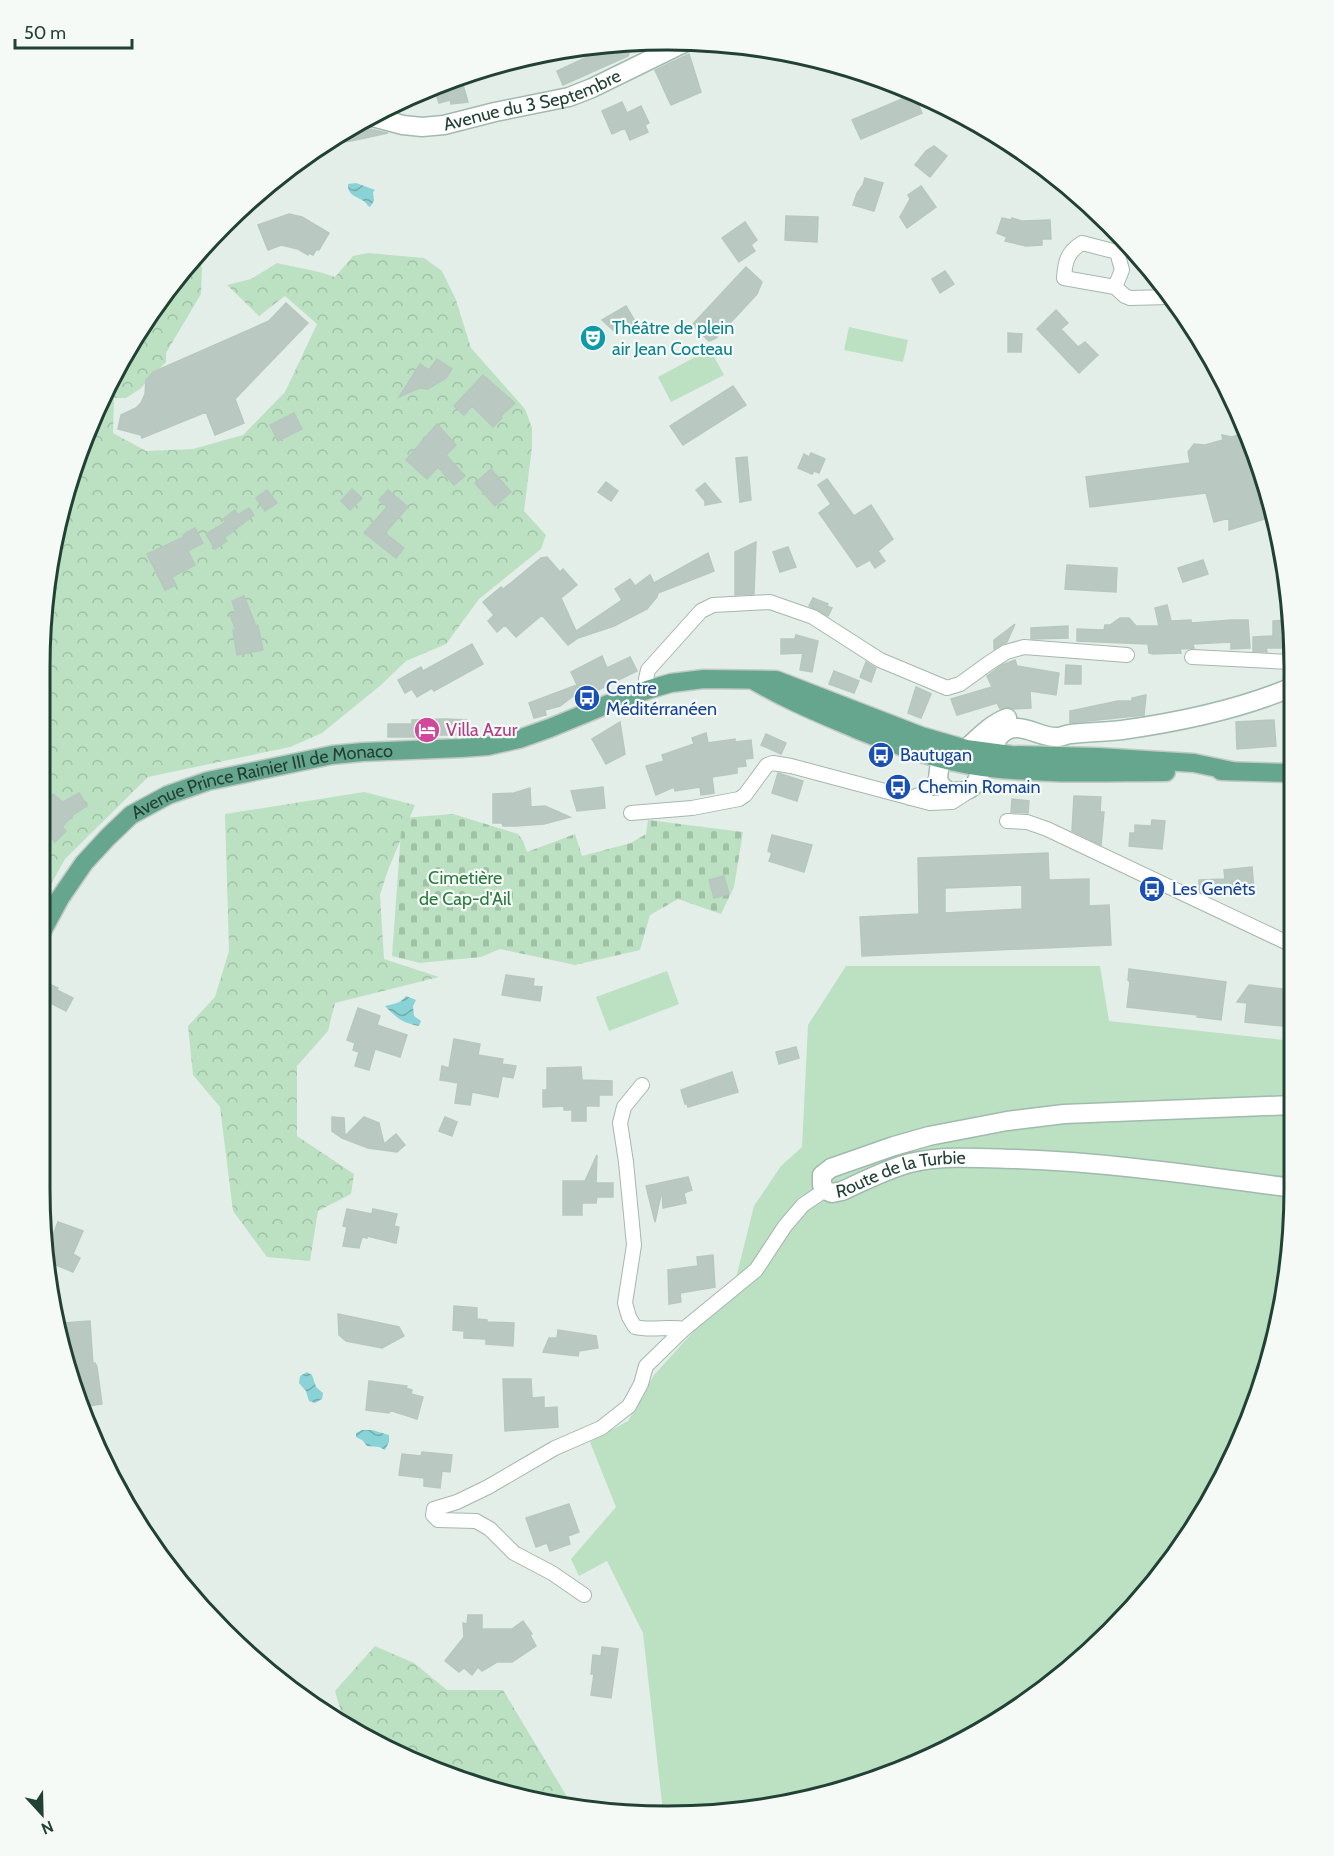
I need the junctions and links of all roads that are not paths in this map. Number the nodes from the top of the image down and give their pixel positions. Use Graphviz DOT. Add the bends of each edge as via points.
graph roads {
  1 [pos="669,50"];
  2 [pos="382,119"];
  3 [pos="1115,287"];
  4 [pos="1161,297"];
  5 [pos="1127,655"];
  6 [pos="1192,657"];
  7 [pos="1284,662"];
  8 [pos="753,680"];
  9 [pos="647,690"];
  10 [pos="1284,690"];
  11 [pos="1070,734"];
  12 [pos="966,749"];
  13 [pos="986,760"];
  14 [pos="939,768"];
  15 [pos="1284,772"];
  16 [pos="970,790"];
  17 [pos="910,798"];
  18 [pos="631,813"];
  19 [pos="1007,821"];
  20 [pos="50,917"];
  21 [pos="1284,941"];
  22 [pos="642,1085"];
  23 [pos="1284,1105"];
  24 [pos="1284,1187"];
  25 [pos="825,1190"];
  26 [pos="684,1329"];
  27 [pos="584,1595"];
  1 -- 2 [label="street, Avenue du 3 Septembre" via="568,97 444,125 422,127"];
  3 -- 4 [label="street" via="1130,298"];
  5 -- 9 [label="street" via="1024,647 1006,652 960,684 946,688 880,660 813,617 770,602 713,605 701,610 657,658 648,670"];
  6 -- 7 [label="street"];
  8 -- 9 [label="main road, Avenue Prince Rainier III de Monaco" via="704,678"];
  8 -- 12 [label="main road, Avenue Prince Rainier III de Monaco" via="776,680 921,736"];
  8 -- 14 [label="main road, Avenue Prince Rainier III de Monaco" via="828,718 900,746"];
  9 -- 20 [label="main road, Avenue Prince Rainier III de Monaco" via="519,739 460,748 332,755 208,781 168,795 131,815 108,837 78,872"];
  10 -- 11 [label="street" via="1168,722"];
  11 -- 12 [label="street" via="1016,717 1007,718"];
  11 -- 13 [label="street" via="1045,736 1008,729 1000,734"];
  12 -- 13 [label="main road"];
  12 -- 14 [label="main road"];
  13 -- 14 [label="main road, Avenue Prince Rainier III de Monaco"];
  13 -- 15 [label="main road, Avenue Prince Rainier III de Monaco" via="1066,772"];
  13 -- 16 [label="street"];
  14 -- 16 [label="street" via="944,789"];
  14 -- 17 [label="street" via="932,788"];
  16 -- 17 [label="street" via="958,800 943,804"];
  17 -- 18 [label="street" via="773,763 739,799"];
  19 -- 21 [label="street" via="1047,829"];
  22 -- 26 [label="street" via="624,1107 620,1123 634,1245 625,1303 635,1327"];
  23 -- 25 [label="street, Route de la Turbie" via="1007,1120 929,1136 831,1168 822,1176"];
  24 -- 25 [label="street, Route de la Turbie" via="1057,1161 979,1158 910,1163 842,1191"];
  25 -- 26 [label="street" via="803,1205 756,1270"];
  26 -- 27 [label="street" via="646,1366 629,1406 601,1428 555,1448 457,1502 434,1509 438,1520 476,1521 490,1529 514,1553"];
}
